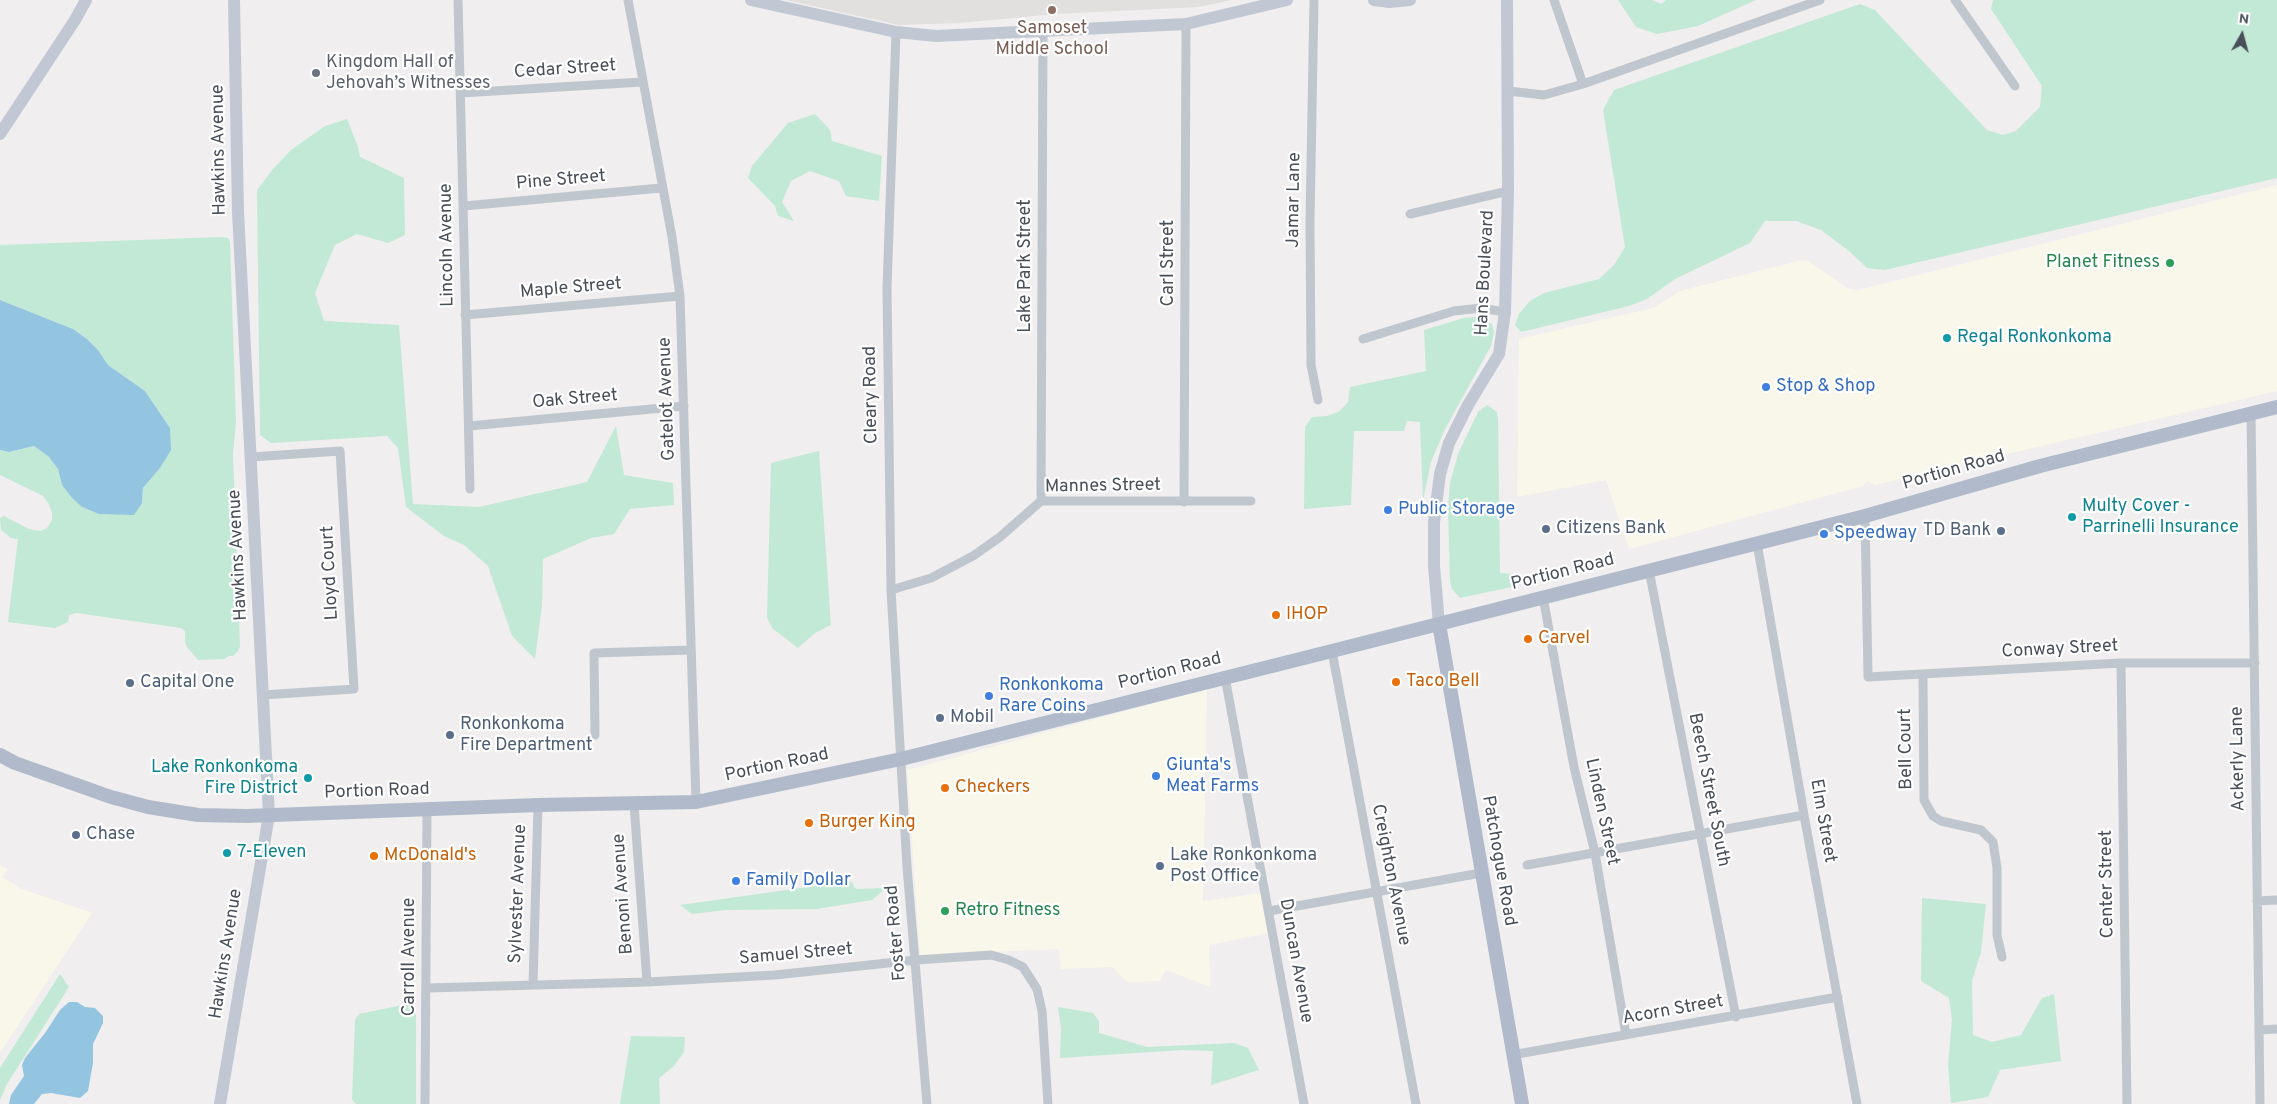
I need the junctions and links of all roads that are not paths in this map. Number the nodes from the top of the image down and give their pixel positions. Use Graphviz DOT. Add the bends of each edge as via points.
graph roads {
  1 [pos="234,0"];
  2 [pos="458,0"];
  3 [pos="628,0"];
  4 [pos="751,0"];
  5 [pos="1287,0"];
  6 [pos="1314,0"];
  7 [pos="1374,0"];
  8 [pos="1410,0"];
  9 [pos="1507,0"];
  10 [pos="1554,0"];
  11 [pos="1820,0"];
  12 [pos="1955,0"];
  13 [pos="83,1"];
  14 [pos="1186,24"];
  15 [pos="1042,30"];
  16 [pos="896,32"];
  17 [pos="642,82"];
  18 [pos="1583,84"];
  19 [pos="2015,86"];
  20 [pos="1508,91"];
  21 [pos="461,93"];
  22 [pos="0,134"];
  23 [pos="661,188"];
  24 [pos="1508,191"];
  25 [pos="464,206"];
  26 [pos="1410,214"];
  27 [pos="680,296"];
  28 [pos="1505,312"];
  29 [pos="465,315"];
  30 [pos="1363,339"];
  31 [pos="1318,400"];
  32 [pos="684,406"];
  33 [pos="2277,407"];
  34 [pos="2251,413"];
  35 [pos="469,426"];
  36 [pos="252,457"];
  37 [pos="470,489"];
  38 [pos="1251,501"];
  39 [pos="1041,502"];
  40 [pos="1184,502"];
  41 [pos="1865,516"];
  42 [pos="1757,543"];
  43 [pos="1649,570"];
  44 [pos="892,590"];
  45 [pos="1543,597"];
  46 [pos="1439,624"];
  47 [pos="692,650"];
  48 [pos="1332,651"];
  49 [pos="2121,663"];
  50 [pos="2255,663"];
  51 [pos="1923,676"];
  52 [pos="1225,677"];
  53 [pos="263,695"];
  54 [pos="595,735"];
  55 [pos="0,755"];
  56 [pos="901,758"];
  57 [pos="696,802"];
  58 [pos="634,804"];
  59 [pos="538,805"];
  60 [pos="427,810"];
  61 [pos="269,815"];
  62 [pos="1804,815"];
  63 [pos="1700,833"];
  64 [pos="1594,853"];
  65 [pos="1527,865"];
  66 [pos="1481,872"];
  67 [pos="1377,891"];
  68 [pos="2277,900"];
  69 [pos="2257,901"];
  70 [pos="1269,911"];
  71 [pos="2002,957"];
  72 [pos="916,960"];
  73 [pos="647,982"];
  74 [pos="533,984"];
  75 [pos="427,988"];
  76 [pos="1838,997"];
  77 [pos="1736,1016"];
  78 [pos="2277,1029"];
  79 [pos="2260,1030"];
  80 [pos="1626,1035"];
  81 [pos="1512,1055"];
  82 [pos="220,1104"];
  83 [pos="425,1104"];
  84 [pos="927,1104"];
  85 [pos="1048,1104"];
  86 [pos="1304,1104"];
  87 [pos="1416,1104"];
  88 [pos="1522,1104"];
  89 [pos="1857,1104"];
  90 [pos="2127,1104"];
  91 [pos="2260,1104"];
  1 -- 36 [label="street, Hawkins Avenue" via="238,212"];
  2 -- 21 [label="street, Lincoln Avenue"];
  3 -- 17 [label="street, Gatelot Avenue"];
  4 -- 16 [label="street"];
  5 -- 14 [label="street"];
  6 -- 31 [label="street, Jamar Lane" via="1311,355"];
  7 -- 8 [label="street"];
  9 -- 20 [label="street, Hans Boulevard"];
  10 -- 18 [label="street"];
  11 -- 18 [label="street"];
  12 -- 19 [label="street"];
  13 -- 22 [label="street"];
  14 -- 15 [label="street"];
  14 -- 40 [label="street, Carl Street"];
  15 -- 16 [label="street" via="936,36"];
  15 -- 39 [label="street, Lake Park Street"];
  16 -- 44 [label="street, Cleary Road" via="887,288"];
  17 -- 21 [label="street, Cedar Street"];
  17 -- 23 [label="street, Gatelot Avenue"];
  18 -- 20 [label="street" via="1544,95"];
  20 -- 24 [label="street, Hans Boulevard"];
  21 -- 25 [label="street, Lincoln Avenue"];
  23 -- 25 [label="street, Pine Street"];
  23 -- 27 [label="street, Gatelot Avenue"];
  24 -- 26 [label="street"];
  24 -- 28 [label="street, Hans Boulevard"];
  25 -- 29 [label="street, Lincoln Avenue"];
  27 -- 29 [label="street, Maple Street"];
  27 -- 32 [label="street, Gatelot Avenue"];
  28 -- 30 [label="street" via="1481,308 1454,311"];
  28 -- 46 [label="street, Hans Boulevard" via="1499,354 1449,443 1440,474 1434,522"];
  29 -- 35 [label="street, Lincoln Avenue"];
  32 -- 35 [label="street, Oak Street"];
  32 -- 47 [label="street, Gatelot Avenue"];
  33 -- 34 [label="main road, Portion Road"];
  34 -- 41 [label="main road, Portion Road" via="2040,466"];
  34 -- 50 [label="street, Ackerly Lane"];
  35 -- 37 [label="street, Lincoln Avenue"];
  36 -- 53 [label="street, Hawkins Avenue"];
  36 -- 53 [label="street, Lloyd Court" via="340,451 354,689"];
  38 -- 40 [label="street, Mannes Street"];
  39 -- 40 [label="street, Mannes Street"];
  39 -- 44 [label="street, Mannes Street" via="973,556 931,578"];
  41 -- 42 [label="main road, Portion Road"];
  41 -- 51 [label="street, Conway Street" via="1868,677"];
  42 -- 43 [label="main road, Portion Road"];
  42 -- 62 [label="street, Elm Street"];
  43 -- 45 [label="main road, Portion Road"];
  43 -- 63 [label="street, Beech Street South"];
  44 -- 56 [label="street, Cleary Road"];
  45 -- 46 [label="main road, Portion Road"];
  45 -- 64 [label="street, Linden Street" via="1574,767"];
  46 -- 48 [label="main road, Portion Road"];
  46 -- 66 [label="main road, Patchogue Road"];
  47 -- 54 [label="street" via="594,653"];
  47 -- 57 [label="street, Gatelot Avenue"];
  48 -- 52 [label="main road, Portion Road"];
  48 -- 67 [label="street, Creighton Avenue"];
  49 -- 50 [label="street, Conway Street"];
  49 -- 51 [label="street, Conway Street"];
  49 -- 90 [label="street, Center Street"];
  50 -- 69 [label="street, Ackerly Lane"];
  51 -- 71 [label="street, Bell Court" via="1924,800 1933,816 1941,821 1982,830 1993,842 1997,868 1997,935"];
  52 -- 56 [label="main road, Portion Road"];
  52 -- 70 [label="street, Duncan Avenue"];
  53 -- 61 [label="street, Hawkins Avenue"];
  55 -- 61 [label="main road, Portion Road" via="71,784 148,807 198,815"];
  56 -- 57 [label="main road, Portion Road"];
  56 -- 72 [label="street, Foster Road"];
  57 -- 58 [label="main road, Portion Road"];
  58 -- 59 [label="main road, Portion Road"];
  58 -- 73 [label="street, Benoni Avenue"];
  59 -- 60 [label="main road, Portion Road"];
  59 -- 74 [label="street, Sylvester Avenue"];
  60 -- 61 [label="main road, Portion Road"];
  60 -- 75 [label="street, Carroll Avenue"];
  61 -- 82 [label="street, Hawkins Avenue"];
  62 -- 63 [label="street"];
  62 -- 76 [label="street, Elm Street"];
  63 -- 64 [label="street"];
  63 -- 77 [label="street, Beech Street South"];
  64 -- 65 [label="street"];
  64 -- 80 [label="street, Linden Street"];
  66 -- 67 [label="street"];
  66 -- 81 [label="main road, Patchogue Road"];
  67 -- 70 [label="street"];
  67 -- 87 [label="street, Creighton Avenue"];
  68 -- 69 [label="street"];
  69 -- 79 [label="street, Ackerly Lane"];
  70 -- 86 [label="street, Duncan Avenue"];
  72 -- 73 [label="street, Samuel Street" via="775,975"];
  72 -- 84 [label="street, Foster Road"];
  72 -- 85 [label="street, Samuel Street" via="991,956 1023,967 1040,997"];
  73 -- 74 [label="street, Samuel Street"];
  74 -- 75 [label="street, Samuel Street"];
  75 -- 83 [label="street, Carroll Avenue"];
  76 -- 77 [label="street, Acorn Street"];
  76 -- 89 [label="street, Elm Street"];
  77 -- 80 [label="street, Acorn Street"];
  78 -- 79 [label="street"];
  79 -- 91 [label="street, Ackerly Lane"];
  80 -- 81 [label="street, Acorn Street"];
  81 -- 88 [label="main road, Patchogue Road"];
}
